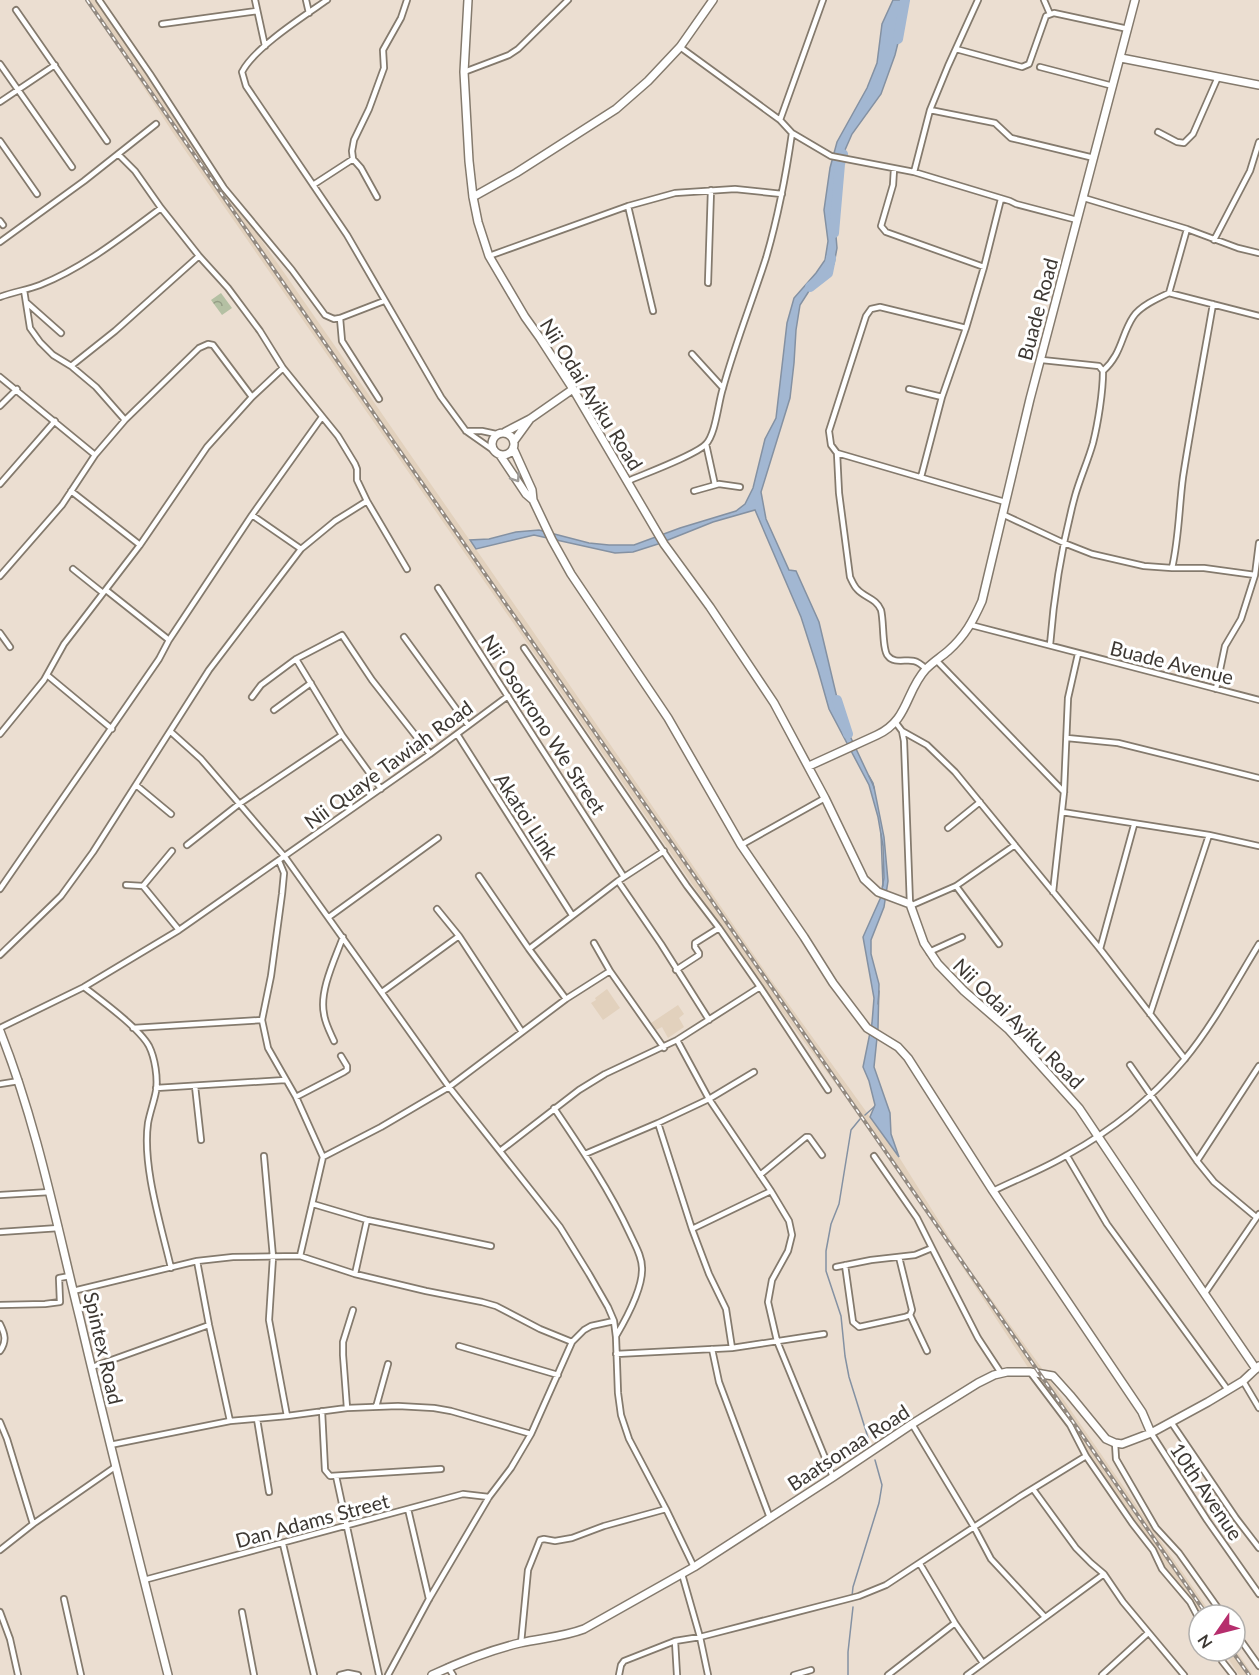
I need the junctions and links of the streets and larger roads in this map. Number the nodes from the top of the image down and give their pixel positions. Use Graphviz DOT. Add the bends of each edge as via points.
graph roads {
  1 [pos="99,0"];
  2 [pos="255,0"];
  3 [pos="306,0"];
  4 [pos="327,0"];
  5 [pos="407,0"];
  6 [pos="468,0"];
  7 [pos="568,0"];
  8 [pos="713,0"];
  9 [pos="823,0"];
  10 [pos="978,0"];
  11 [pos="1044,0"];
  12 [pos="1136,0"];
  13 [pos="16,10"];
  14 [pos="257,11"];
  15 [pos="309,13"];
  16 [pos="1050,14"];
  17 [pos="162,24"];
  18 [pos="1128,29"];
  19 [pos="265,46"];
  20 [pos="680,47"];
  21 [pos="956,49"];
  22 [pos="1121,58"];
  23 [pos="0,64"];
  24 [pos="55,66"];
  25 [pos="1040,68"];
  26 [pos="464,72"];
  27 [pos="1218,77"];
  28 [pos="1259,85"];
  29 [pos="1113,86"];
  30 [pos="18,89"];
  31 [pos="0,102"];
  32 [pos="930,110"];
  33 [pos="780,120"];
  34 [pos="156,124"];
  35 [pos="1158,132"];
  36 [pos="792,133"];
  37 [pos="0,141"];
  38 [pos="107,141"];
  39 [pos="1259,142"];
  40 [pos="118,154"];
  41 [pos="1094,158"];
  42 [pos="354,159"];
  43 [pos="1256,161"];
  44 [pos="72,167"];
  45 [pos="894,169"];
  46 [pos="914,172"];
  47 [pos="313,185"];
  48 [pos="711,190"];
  49 [pos="37,194"];
  50 [pos="782,194"];
  51 [pos="377,197"];
  52 [pos="473,197"];
  53 [pos="1084,198"];
  54 [pos="1001,199"];
  55 [pos="628,206"];
  56 [pos="161,208"];
  57 [pos="1077,220"];
  58 [pos="1187,229"];
  59 [pos="1214,240"];
  60 [pos="0,242"];
  61 [pos="1259,252"];
  62 [pos="199,256"];
  63 [pos="489,256"];
  64 [pos="984,267"];
  65 [pos="708,283"];
  66 [pos="24,290"];
  67 [pos="1169,293"];
  68 [pos="0,297"];
  69 [pos="384,301"];
  70 [pos="26,302"];
  71 [pos="1213,304"];
  72 [pos="653,311"];
  73 [pos="1259,316"];
  74 [pos="340,318"];
  75 [pos="966,328"];
  76 [pos="61,333"];
  77 [pos="692,354"];
  78 [pos="1042,360"];
  79 [pos="71,366"];
  80 [pos="283,368"];
  81 [pos="1103,371"];
  82 [pos="0,377"];
  83 [pos="723,388"];
  84 [pos="17,389"];
  85 [pos="573,389"];
  86 [pos="909,389"];
  87 [pos="252,397"];
  88 [pos="942,397"];
  89 [pos="380,399"];
  90 [pos="0,406"];
  91 [pos="322,417"];
  92 [pos="125,420"];
  93 [pos="530,420"];
  94 [pos="55,421"];
  95 [pos="466,431"];
  96 [pos="505,432"];
  97 [pos="496,434"];
  98 [pos="706,444"];
  99 [pos="513,445"];
  100 [pos="493,450"];
  101 [pos="837,453"];
  102 [pos="95,454"];
  103 [pos="500,455"];
  104 [pos="921,477"];
  105 [pos="628,481"];
  106 [pos="0,484"];
  107 [pos="715,485"];
  108 [pos="740,487"];
  109 [pos="71,491"];
  110 [pos="694,491"];
  111 [pos="533,500"];
  112 [pos="367,501"];
  113 [pos="1005,502"];
  114 [pos="252,514"];
  115 [pos="1002,514"];
  116 [pos="1064,543"];
  117 [pos="1259,543"];
  118 [pos="140,545"];
  119 [pos="301,549"];
  120 [pos="407,568"];
  121 [pos="1172,568"];
  122 [pos="73,569"];
  123 [pos="1255,575"];
  124 [pos="0,576"];
  125 [pos="438,588"];
  126 [pos="104,592"];
  127 [pos="971,625"];
  128 [pos="0,633"];
  129 [pos="404,638"];
  130 [pos="169,640"];
  131 [pos="1050,645"];
  132 [pos="10,647"];
  133 [pos="524,648"];
  134 [pos="1078,654"];
  135 [pos="296,659"];
  136 [pos="936,660"];
  137 [pos="926,669"];
  138 [pos="46,675"];
  139 [pos="311,683"];
  140 [pos="1216,689"];
  141 [pos="508,696"];
  142 [pos="252,697"];
  143 [pos="1259,700"];
  144 [pos="274,710"];
  145 [pos="896,723"];
  146 [pos="468,725"];
  147 [pos="112,729"];
  148 [pos="902,731"];
  149 [pos="171,732"];
  150 [pos="0,734"];
  151 [pos="457,734"];
  152 [pos="342,735"];
  153 [pos="1067,738"];
  154 [pos="430,754"];
  155 [pos="809,766"];
  156 [pos="1259,778"];
  157 [pos="136,785"];
  158 [pos="381,789"];
  159 [pos="1064,792"];
  160 [pos="825,798"];
  161 [pos="980,802"];
  162 [pos="239,804"];
  163 [pos="1062,812"];
  164 [pos="171,814"];
  165 [pos="1134,825"];
  166 [pos="948,828"];
  167 [pos="1209,835"];
  168 [pos="438,838"];
  169 [pos="187,845"];
  170 [pos="741,845"];
  171 [pos="1015,845"];
  172 [pos="1259,846"];
  173 [pos="172,851"];
  174 [pos="664,851"];
  175 [pos="285,857"];
  176 [pos="279,861"];
  177 [pos="479,876"];
  178 [pos="624,877"];
  179 [pos="618,881"];
  180 [pos="126,885"];
  181 [pos="142,886"];
  182 [pos="956,886"];
  183 [pos="0,889"];
  184 [pos="1053,892"];
  185 [pos="910,905"];
  186 [pos="437,909"];
  187 [pos="573,915"];
  188 [pos="329,917"];
  189 [pos="719,928"];
  190 [pos="179,930"];
  191 [pos="459,936"];
  192 [pos="342,937"];
  193 [pos="962,937"];
  194 [pos="594,943"];
  195 [pos="999,944"];
  196 [pos="1259,944"];
  197 [pos="529,949"];
  198 [pos="1100,949"];
  199 [pos="929,952"];
  200 [pos="0,955"];
  201 [pos="610,970"];
  202 [pos="676,970"];
  203 [pos="84,987"];
  204 [pos="760,987"];
  205 [pos="382,992"];
  206 [pos="567,999"];
  207 [pos="1150,1014"];
  208 [pos="262,1020"];
  209 [pos="709,1020"];
  210 [pos="133,1028"];
  211 [pos="0,1029"];
  212 [pos="522,1032"];
  213 [pos="678,1040"];
  214 [pos="334,1041"];
  215 [pos="664,1048"];
  216 [pos="341,1056"];
  217 [pos="1185,1059"];
  218 [pos="1130,1065"];
  219 [pos="1259,1066"];
  220 [pos="754,1072"];
  221 [pos="285,1080"];
  222 [pos="19,1081"];
  223 [pos="0,1084"];
  224 [pos="195,1086"];
  225 [pos="449,1087"];
  226 [pos="156,1088"];
  227 [pos="828,1090"];
  228 [pos="1150,1095"];
  229 [pos="296,1097"];
  230 [pos="709,1099"];
  231 [pos="554,1108"];
  232 [pos="658,1124"];
  233 [pos="1098,1136"];
  234 [pos="201,1140"];
  235 [pos="500,1150"];
  236 [pos="585,1154"];
  237 [pos="822,1155"];
  238 [pos="264,1156"];
  239 [pos="874,1156"];
  240 [pos="1067,1156"];
  241 [pos="323,1157"];
  242 [pos="1197,1161"];
  243 [pos="760,1175"];
  244 [pos="771,1191"];
  245 [pos="993,1191"];
  246 [pos="50,1192"];
  247 [pos="0,1194"];
  248 [pos="313,1204"];
  249 [pos="1258,1215"];
  250 [pos="367,1220"];
  251 [pos="59,1228"];
  252 [pos="693,1229"];
  253 [pos="0,1232"];
  254 [pos="491,1246"];
  255 [pos="932,1248"];
  256 [pos="300,1256"];
  257 [pos="273,1257"];
  258 [pos="899,1257"];
  259 [pos="197,1261"];
  260 [pos="845,1265"];
  261 [pos="836,1267"];
  262 [pos="171,1268"];
  263 [pos="355,1274"];
  264 [pos="70,1276"];
  265 [pos="73,1291"];
  266 [pos="1205,1293"];
  267 [pos="0,1305"];
  268 [pos="353,1310"];
  269 [pos="910,1315"];
  270 [pos="614,1321"];
  271 [pos="0,1324"];
  272 [pos="209,1325"];
  273 [pos="824,1334"];
  274 [pos="616,1336"];
  275 [pos="777,1341"];
  276 [pos="572,1342"];
  277 [pos="459,1346"];
  278 [pos="732,1348"];
  279 [pos="712,1349"];
  280 [pos="0,1351"];
  281 [pos="927,1351"];
  282 [pos="616,1354"];
  283 [pos="388,1364"];
  284 [pos="92,1367"];
  285 [pos="1257,1367"];
  286 [pos="1030,1372"];
  287 [pos="1001,1373"];
  288 [pos="558,1375"];
  289 [pos="1243,1381"];
  290 [pos="1228,1390"];
  291 [pos="376,1407"];
  292 [pos="347,1408"];
  293 [pos="1259,1408"];
  294 [pos="322,1411"];
  295 [pos="287,1416"];
  296 [pos="257,1419"];
  297 [pos="230,1421"];
  298 [pos="1171,1422"];
  299 [pos="0,1423"];
  300 [pos="912,1424"];
  301 [pos="1151,1433"];
  302 [pos="531,1434"];
  303 [pos="1116,1443"];
  304 [pos="110,1445"];
  305 [pos="1086,1456"];
  306 [pos="115,1467"];
  307 [pos="441,1469"];
  308 [pos="336,1476"];
  309 [pos="833,1477"];
  310 [pos="1034,1488"];
  311 [pos="269,1492"];
  312 [pos="489,1497"];
  313 [pos="408,1509"];
  314 [pos="666,1509"];
  315 [pos="770,1518"];
  316 [pos="33,1524"];
  317 [pos="347,1526"];
  318 [pos="974,1527"];
  319 [pos="283,1544"];
  320 [pos="1259,1548"];
  321 [pos="0,1550"];
  322 [pos="920,1564"];
  323 [pos="693,1567"];
  324 [pos="682,1574"];
  325 [pos="1104,1574"];
  326 [pos="144,1580"];
  327 [pos="1259,1594"];
  328 [pos="64,1599"];
  329 [pos="429,1599"];
  330 [pos="1191,1603"];
  331 [pos="1214,1603"];
  332 [pos="0,1612"];
  333 [pos="242,1612"];
  334 [pos="1045,1617"];
  335 [pos="955,1623"];
  336 [pos="1148,1634"];
  337 [pos="700,1637"];
  338 [pos="675,1641"];
  339 [pos="521,1643"];
  340 [pos="1247,1649"];
  341 [pos="983,1663"];
  342 [pos="1224,1663"];
  343 [pos="1259,1666"];
  344 [pos="448,1667"];
  345 [pos="811,1670"];
  346 [pos="18,1675"];
  347 [pos="81,1675"];
  348 [pos="168,1675"];
  349 [pos="254,1675"];
  350 [pos="314,1675"];
  351 [pos="340,1675"];
  352 [pos="358,1675"];
  353 [pos="379,1675"];
  354 [pos="388,1675"];
  355 [pos="432,1675"];
  356 [pos="453,1675"];
  357 [pos="619,1675"];
  358 [pos="677,1675"];
  359 [pos="708,1675"];
  360 [pos="795,1675"];
  361 [pos="888,1675"];
  362 [pos="967,1675"];
  363 [pos="1102,1675"];
  364 [pos="1184,1675"];
  365 [pos="1233,1675"];
  1 -- 74 [label="street" via="224,188 325,315"];
  2 -- 14 [label="street"];
  3 -- 15 [label="street"];
  4 -- 15 [label="street"];
  5 -- 42 [label="street" via="383,50 384,68 354,140"];
  6 -- 26 [label="street, Nii Odai Ayiku Road"];
  7 -- 26 [label="street" via="519,50"];
  8 -- 20 [label="street"];
  9 -- 33 [label="street"];
  10 -- 21 [label="street"];
  11 -- 16 [label="street"];
  12 -- 18 [label="street, Buade Road"];
  13 -- 24 [label="street"];
  14 -- 17 [label="street"];
  14 -- 19 [label="street"];
  15 -- 19 [label="street"];
  16 -- 18 [label="street"];
  16 -- 21 [label="street" via="1026,66"];
  18 -- 22 [label="street, Buade Road"];
  19 -- 47 [label="street" via="246,63 242,72 246,86"];
  20 -- 33 [label="street"];
  20 -- 52 [label="street" via="616,109"];
  21 -- 32 [label="street"];
  22 -- 27 [label="street"];
  22 -- 29 [label="street, Buade Road"];
  23 -- 30 [label="street"];
  24 -- 30 [label="street"];
  24 -- 38 [label="street"];
  25 -- 29 [label="street"];
  26 -- 52 [label="street, Nii Odai Ayiku Road"];
  27 -- 28 [label="street"];
  27 -- 35 [label="street" via="1189,140 1177,142"];
  29 -- 41 [label="street, Buade Road"];
  30 -- 31 [label="street"];
  30 -- 44 [label="street"];
  32 -- 41 [label="street" via="995,123 1011,138"];
  32 -- 46 [label="street"];
  33 -- 36 [label="street"];
  34 -- 40 [label="street"];
  36 -- 45 [label="street" via="831,156"];
  36 -- 50 [label="street"];
  37 -- 49 [label="street"];
  39 -- 43 [label="street"];
  40 -- 56 [label="street"];
  40 -- 60 [label="street"];
  41 -- 53 [label="street, Buade Road"];
  42 -- 47 [label="street"];
  42 -- 51 [label="street"];
  43 -- 59 [label="street"];
  45 -- 46 [label="street"];
  45 -- 64 [label="street" via="883,229"];
  46 -- 54 [label="street"];
  47 -- 69 [label="street"];
  48 -- 50 [label="street"];
  48 -- 55 [label="street" via="675,193"];
  48 -- 65 [label="street"];
  50 -- 83 [label="street" via="766,257"];
  52 -- 63 [label="street, Nii Odai Ayiku Road"];
  53 -- 57 [label="street, Buade Road"];
  53 -- 58 [label="street"];
  54 -- 57 [label="street"];
  54 -- 64 [label="street"];
  55 -- 63 [label="street"];
  55 -- 72 [label="street"];
  56 -- 62 [label="street"];
  56 -- 66 [label="street" via="93,257"];
  57 -- 78 [label="street, Buade Road"];
  58 -- 59 [label="street"];
  58 -- 67 [label="street"];
  59 -- 61 [label="street"];
  62 -- 79 [label="street"];
  62 -- 80 [label="street" via="228,288"];
  63 -- 85 [label="street, Nii Odai Ayiku Road"];
  64 -- 75 [label="street"];
  66 -- 68 [label="street"];
  66 -- 70 [label="street"];
  67 -- 71 [label="street"];
  67 -- 81 [label="street" via="1133,317 1115,358"];
  69 -- 74 [label="street"];
  69 -- 95 [label="street" via="441,397"];
  70 -- 76 [label="street"];
  70 -- 79 [label="street" via="35,336 53,355"];
  71 -- 73 [label="street"];
  71 -- 121 [label="street" via="1190,428"];
  74 -- 89 [label="street" via="342,341"];
  75 -- 88 [label="street"];
  75 -- 101 [label="street" via="880,307 871,309 830,431 831,445"];
  77 -- 83 [label="street"];
  78 -- 81 [label="street" via="1099,366"];
  78 -- 113 [label="street, Buade Road"];
  79 -- 92 [label="street"];
  80 -- 87 [label="street"];
  80 -- 91 [label="street"];
  81 -- 116 [label="street" via="1093,442"];
  82 -- 84 [label="street"];
  83 -- 98 [label="street"];
  84 -- 90 [label="street"];
  84 -- 94 [label="street"];
  85 -- 93 [label="street"];
  85 -- 105 [label="street, Nii Odai Ayiku Road"];
  86 -- 88 [label="street"];
  87 -- 92 [label="street" via="213,345 208,344 199,348"];
  87 -- 118 [label="street" via="207,447"];
  88 -- 104 [label="street"];
  91 -- 112 [label="street" via="350,454"];
  91 -- 114 [label="street"];
  92 -- 102 [label="street"];
  93 -- 96 [label="street"];
  93 -- 99 [label="street"];
  94 -- 102 [label="street"];
  94 -- 106 [label="street"];
  95 -- 97 [label="street"];
  95 -- 100 [label="street"];
  96 -- 97 [label="street"];
  96 -- 99 [label="street" via="511,435"];
  97 -- 100 [label="street" via="491,441"];
  98 -- 105 [label="street"];
  98 -- 107 [label="street"];
  99 -- 103 [label="street" via="508,454"];
  99 -- 111 [label="street"];
  100 -- 103 [label="street"];
  101 -- 104 [label="street"];
  101 -- 137 [label="street" via="850,577 855,587 880,608 888,658 915,661"];
  102 -- 109 [label="street"];
  103 -- 111 [label="street, one-way"];
  104 -- 113 [label="street"];
  105 -- 155 [label="street, Nii Odai Ayiku Road" via="664,544 774,703"];
  107 -- 108 [label="street"];
  107 -- 110 [label="street"];
  109 -- 118 [label="street"];
  109 -- 124 [label="street"];
  111 -- 170 [label="street" via="552,540 668,718"];
  112 -- 119 [label="street"];
  112 -- 120 [label="street"];
  113 -- 115 [label="street, Buade Road"];
  114 -- 119 [label="street"];
  114 -- 130 [label="street"];
  115 -- 116 [label="street"];
  115 -- 127 [label="street, Buade Road" via="982,601"];
  116 -- 121 [label="street" via="1092,554"];
  116 -- 131 [label="street"];
  117 -- 123 [label="street"];
  118 -- 126 [label="street"];
  119 -- 149 [label="street" via="209,670"];
  121 -- 123 [label="street"];
  122 -- 126 [label="street"];
  123 -- 140 [label="street" via="1241,619 1225,646"];
  125 -- 141 [label="street, Nii Osokrono We Street"];
  126 -- 130 [label="street"];
  126 -- 138 [label="street" via="64,644"];
  127 -- 131 [label="street, Buade Avenue"];
  127 -- 136 [label="street, Buade Road"];
  128 -- 132 [label="street"];
  129 -- 146 [label="street"];
  130 -- 147 [label="street"];
  131 -- 134 [label="street, Buade Avenue"];
  133 -- 174 [label="street"];
  134 -- 140 [label="street, Buade Avenue"];
  134 -- 153 [label="street" via="1068,698"];
  135 -- 139 [label="street"];
  135 -- 142 [label="street" via="261,685"];
  135 -- 154 [label="street" via="344,635 372,680"];
  136 -- 137 [label="street, Buade Road"];
  136 -- 159 [label="street"];
  137 -- 145 [label="street, Buade Road"];
  138 -- 147 [label="street"];
  138 -- 150 [label="street"];
  139 -- 144 [label="street"];
  139 -- 152 [label="street"];
  140 -- 143 [label="street, Buade Avenue"];
  141 -- 146 [label="street, Nii Quaye Tawiah Road"];
  141 -- 178 [label="street, Nii Osokrono We Street"];
  145 -- 148 [label="street"];
  145 -- 155 [label="street"];
  146 -- 151 [label="street, Nii Quaye Tawiah Road"];
  147 -- 183 [label="street"];
  148 -- 161 [label="street" via="927,745"];
  148 -- 185 [label="street"];
  149 -- 157 [label="street"];
  149 -- 162 [label="street" via="201,759"];
  151 -- 154 [label="street, Nii Quaye Tawiah Road"];
  151 -- 187 [label="street, Akatoi Link"];
  152 -- 158 [label="street"];
  152 -- 162 [label="street"];
  153 -- 156 [label="street" via="1118,743"];
  153 -- 159 [label="street"];
  154 -- 158 [label="street, Nii Quaye Tawiah Road"];
  155 -- 160 [label="street, Nii Odai Ayiku Road"];
  157 -- 164 [label="street"];
  157 -- 200 [label="street" via="61,896"];
  158 -- 175 [label="street, Nii Quaye Tawiah Road"];
  159 -- 163 [label="street"];
  160 -- 170 [label="street"];
  160 -- 185 [label="street, Nii Odai Ayiku Road" via="864,879 878,892"];
  161 -- 166 [label="street"];
  161 -- 171 [label="street"];
  162 -- 169 [label="street"];
  162 -- 175 [label="street"];
  163 -- 165 [label="street"];
  163 -- 184 [label="street"];
  165 -- 167 [label="street"];
  165 -- 198 [label="street"];
  167 -- 172 [label="street"];
  167 -- 207 [label="street"];
  168 -- 188 [label="street"];
  170 -- 245 [label="street" via="867,1028 908,1058"];
  171 -- 182 [label="street"];
  171 -- 184 [label="street"];
  173 -- 181 [label="street"];
  174 -- 178 [label="street"];
  174 -- 189 [label="street"];
  175 -- 176 [label="street, Nii Quaye Tawiah Road"];
  175 -- 188 [label="street"];
  176 -- 190 [label="street, Nii Quaye Tawiah Road"];
  176 -- 208 [label="street" via="284,873 282,894"];
  177 -- 197 [label="street"];
  178 -- 179 [label="street"];
  179 -- 187 [label="street"];
  179 -- 202 [label="street"];
  180 -- 181 [label="street"];
  181 -- 190 [label="street"];
  182 -- 185 [label="street"];
  182 -- 195 [label="street"];
  184 -- 198 [label="street"];
  185 -- 199 [label="street, Nii Odai Ayiku Road"];
  186 -- 191 [label="street"];
  187 -- 197 [label="street"];
  188 -- 192 [label="street"];
  189 -- 202 [label="street" via="695,943 699,955"];
  189 -- 204 [label="street"];
  190 -- 203 [label="street, Nii Quaye Tawiah Road"];
  191 -- 205 [label="street"];
  191 -- 212 [label="street"];
  192 -- 205 [label="street"];
  192 -- 214 [label="street" via="322,1002"];
  193 -- 199 [label="street"];
  194 -- 201 [label="street"];
  196 -- 217 [label="street"];
  197 -- 206 [label="street"];
  198 -- 207 [label="street"];
  199 -- 233 [label="street, Nii Odai Ayiku Road" via="1058,1083"];
  201 -- 206 [label="street"];
  201 -- 215 [label="street"];
  202 -- 209 [label="street"];
  203 -- 210 [label="street"];
  203 -- 211 [label="street, Nii Quaye Tawiah Road"];
  204 -- 209 [label="street"];
  204 -- 227 [label="street"];
  205 -- 225 [label="street"];
  206 -- 212 [label="street"];
  207 -- 217 [label="street"];
  208 -- 210 [label="street"];
  208 -- 221 [label="street" via="268,1047"];
  209 -- 213 [label="street"];
  210 -- 226 [label="street" via="150,1049"];
  211 -- 222 [label="street, Spintex Road"];
  212 -- 225 [label="street"];
  213 -- 215 [label="street"];
  213 -- 230 [label="street"];
  215 -- 231 [label="street" via="605,1074"];
  216 -- 229 [label="street" via="347,1070"];
  217 -- 228 [label="street"];
  218 -- 228 [label="street"];
  219 -- 242 [label="street"];
  220 -- 230 [label="street"];
  221 -- 224 [label="street"];
  221 -- 229 [label="street"];
  222 -- 223 [label="street"];
  222 -- 246 [label="street, Spintex Road"];
  224 -- 226 [label="street"];
  224 -- 234 [label="street"];
  225 -- 235 [label="street"];
  225 -- 241 [label="street"];
  226 -- 262 [label="street" via="148,1123 149,1171"];
  228 -- 233 [label="street"];
  228 -- 242 [label="street"];
  229 -- 241 [label="street"];
  230 -- 232 [label="street"];
  230 -- 243 [label="street"];
  231 -- 235 [label="street"];
  231 -- 236 [label="street"];
  232 -- 236 [label="street"];
  232 -- 252 [label="street"];
  233 -- 240 [label="street"];
  233 -- 266 [label="street, Nii Odai Ayiku Road"];
  235 -- 270 [label="street" via="560,1227"];
  236 -- 274 [label="street" via="620,1213 642,1266 630,1313"];
  237 -- 243 [label="street" via="806,1137"];
  238 -- 257 [label="street"];
  239 -- 255 [label="street" via="917,1218"];
  240 -- 245 [label="street"];
  240 -- 290 [label="street" via="1107,1224"];
  241 -- 248 [label="street"];
  242 -- 249 [label="street" via="1214,1182"];
  243 -- 244 [label="street"];
  244 -- 252 [label="street"];
  244 -- 275 [label="street" via="789,1221 792,1234 768,1294"];
  245 -- 301 [label="street" via="1130,1393"];
  246 -- 247 [label="street"];
  246 -- 251 [label="street, Spintex Road"];
  248 -- 250 [label="street"];
  248 -- 256 [label="street"];
  249 -- 266 [label="street"];
  250 -- 254 [label="street"];
  250 -- 263 [label="street"];
  251 -- 253 [label="street"];
  251 -- 264 [label="street, Spintex Road"];
  252 -- 278 [label="street" via="726,1309"];
  255 -- 258 [label="street"];
  255 -- 287 [label="street" via="978,1338"];
  256 -- 257 [label="street"];
  256 -- 263 [label="street"];
  257 -- 259 [label="street"];
  257 -- 295 [label="street" via="268,1320"];
  258 -- 260 [label="street"];
  258 -- 269 [label="street"];
  259 -- 262 [label="street"];
  259 -- 272 [label="street"];
  260 -- 261 [label="street"];
  260 -- 269 [label="street" via="855,1326"];
  262 -- 265 [label="street"];
  263 -- 276 [label="street" via="496,1306"];
  264 -- 265 [label="street, Spintex Road"];
  264 -- 267 [label="street" via="59,1278 60,1302"];
  265 -- 284 [label="street, Spintex Road"];
  266 -- 285 [label="street, Nii Odai Ayiku Road"];
  268 -- 292 [label="street" via="343,1342"];
  269 -- 281 [label="street"];
  270 -- 274 [label="street"];
  270 -- 276 [label="street" via="591,1326"];
  271 -- 280 [label="street" via="5,1334"];
  272 -- 284 [label="street"];
  272 -- 297 [label="street"];
  273 -- 275 [label="street"];
  274 -- 282 [label="street"];
  275 -- 278 [label="street"];
  275 -- 309 [label="street"];
  276 -- 288 [label="street"];
  277 -- 288 [label="street"];
  278 -- 279 [label="street"];
  279 -- 282 [label="street"];
  279 -- 315 [label="street" via="719,1383"];
  282 -- 314 [label="street" via="621,1415 629,1439"];
  283 -- 291 [label="street"];
  284 -- 304 [label="street, Spintex Road"];
  285 -- 289 [label="street"];
  286 -- 287 [label="street, Baatsonaa Road"];
  286 -- 303 [label="street, Baatsonaa Road" via="1053,1376 1106,1439"];
  286 -- 305 [label="street" via="1070,1425"];
  287 -- 300 [label="street, Baatsonaa Road"];
  288 -- 302 [label="street"];
  289 -- 290 [label="street"];
  289 -- 293 [label="street"];
  290 -- 298 [label="street"];
  291 -- 292 [label="street"];
  291 -- 302 [label="street" via="443,1410"];
  292 -- 294 [label="street"];
  294 -- 295 [label="street"];
  294 -- 308 [label="street" via="325,1470"];
  295 -- 296 [label="street"];
  296 -- 297 [label="street"];
  296 -- 311 [label="street"];
  297 -- 304 [label="street"];
  298 -- 301 [label="street"];
  298 -- 320 [label="street"];
  299 -- 316 [label="street"];
  300 -- 309 [label="street, Baatsonaa Road"];
  300 -- 318 [label="street"];
  301 -- 303 [label="street"];
  301 -- 327 [label="street, 10th Avenue"];
  302 -- 312 [label="street"];
  303 -- 331 [label="street" via="1116,1459 1156,1528"];
  304 -- 306 [label="street, Spintex Road"];
  305 -- 310 [label="street"];
  305 -- 330 [label="street" via="1153,1550 1162,1569"];
  306 -- 316 [label="street"];
  306 -- 326 [label="street, Spintex Road"];
  307 -- 308 [label="street"];
  308 -- 317 [label="street"];
  309 -- 315 [label="street, Baatsonaa Road"];
  310 -- 318 [label="street"];
  310 -- 325 [label="street" via="1076,1548"];
  312 -- 313 [label="street, Dan Adams Street" via="463,1494"];
  312 -- 329 [label="street"];
  313 -- 317 [label="street, Dan Adams Street"];
  313 -- 329 [label="street"];
  314 -- 323 [label="street"];
  314 -- 339 [label="street" via="572,1538 540,1540 528,1570"];
  315 -- 323 [label="street, Baatsonaa Road"];
  316 -- 321 [label="street"];
  317 -- 319 [label="street, Dan Adams Street"];
  317 -- 353 [label="street"];
  318 -- 322 [label="street"];
  318 -- 334 [label="street" via="991,1559"];
  319 -- 326 [label="street, Dan Adams Street"];
  319 -- 350 [label="street"];
  322 -- 335 [label="street"];
  322 -- 337 [label="street" via="859,1596"];
  323 -- 324 [label="street, Baatsonaa Road"];
  324 -- 337 [label="street"];
  324 -- 339 [label="street, Baatsonaa Road" via="568,1636"];
  325 -- 334 [label="street"];
  325 -- 336 [label="street"];
  326 -- 348 [label="street, Spintex Road"];
  328 -- 347 [label="street"];
  329 -- 354 [label="street"];
  332 -- 346 [label="street"];
  333 -- 349 [label="street"];
  334 -- 341 [label="street"];
  335 -- 341 [label="street"];
  335 -- 361 [label="street"];
  336 -- 363 [label="street"];
  336 -- 364 [label="street"];
  337 -- 338 [label="street"];
  337 -- 359 [label="street"];
  338 -- 357 [label="street" via="624,1660"];
  338 -- 358 [label="street"];
  339 -- 344 [label="street, Baatsonaa Road"];
  340 -- 343 [label="street"];
  341 -- 362 [label="street"];
  342 -- 365 [label="street"];
  344 -- 355 [label="street, Baatsonaa Road"];
  344 -- 356 [label="street"];
  345 -- 360 [label="street"];
  351 -- 352 [label="street"];
}
